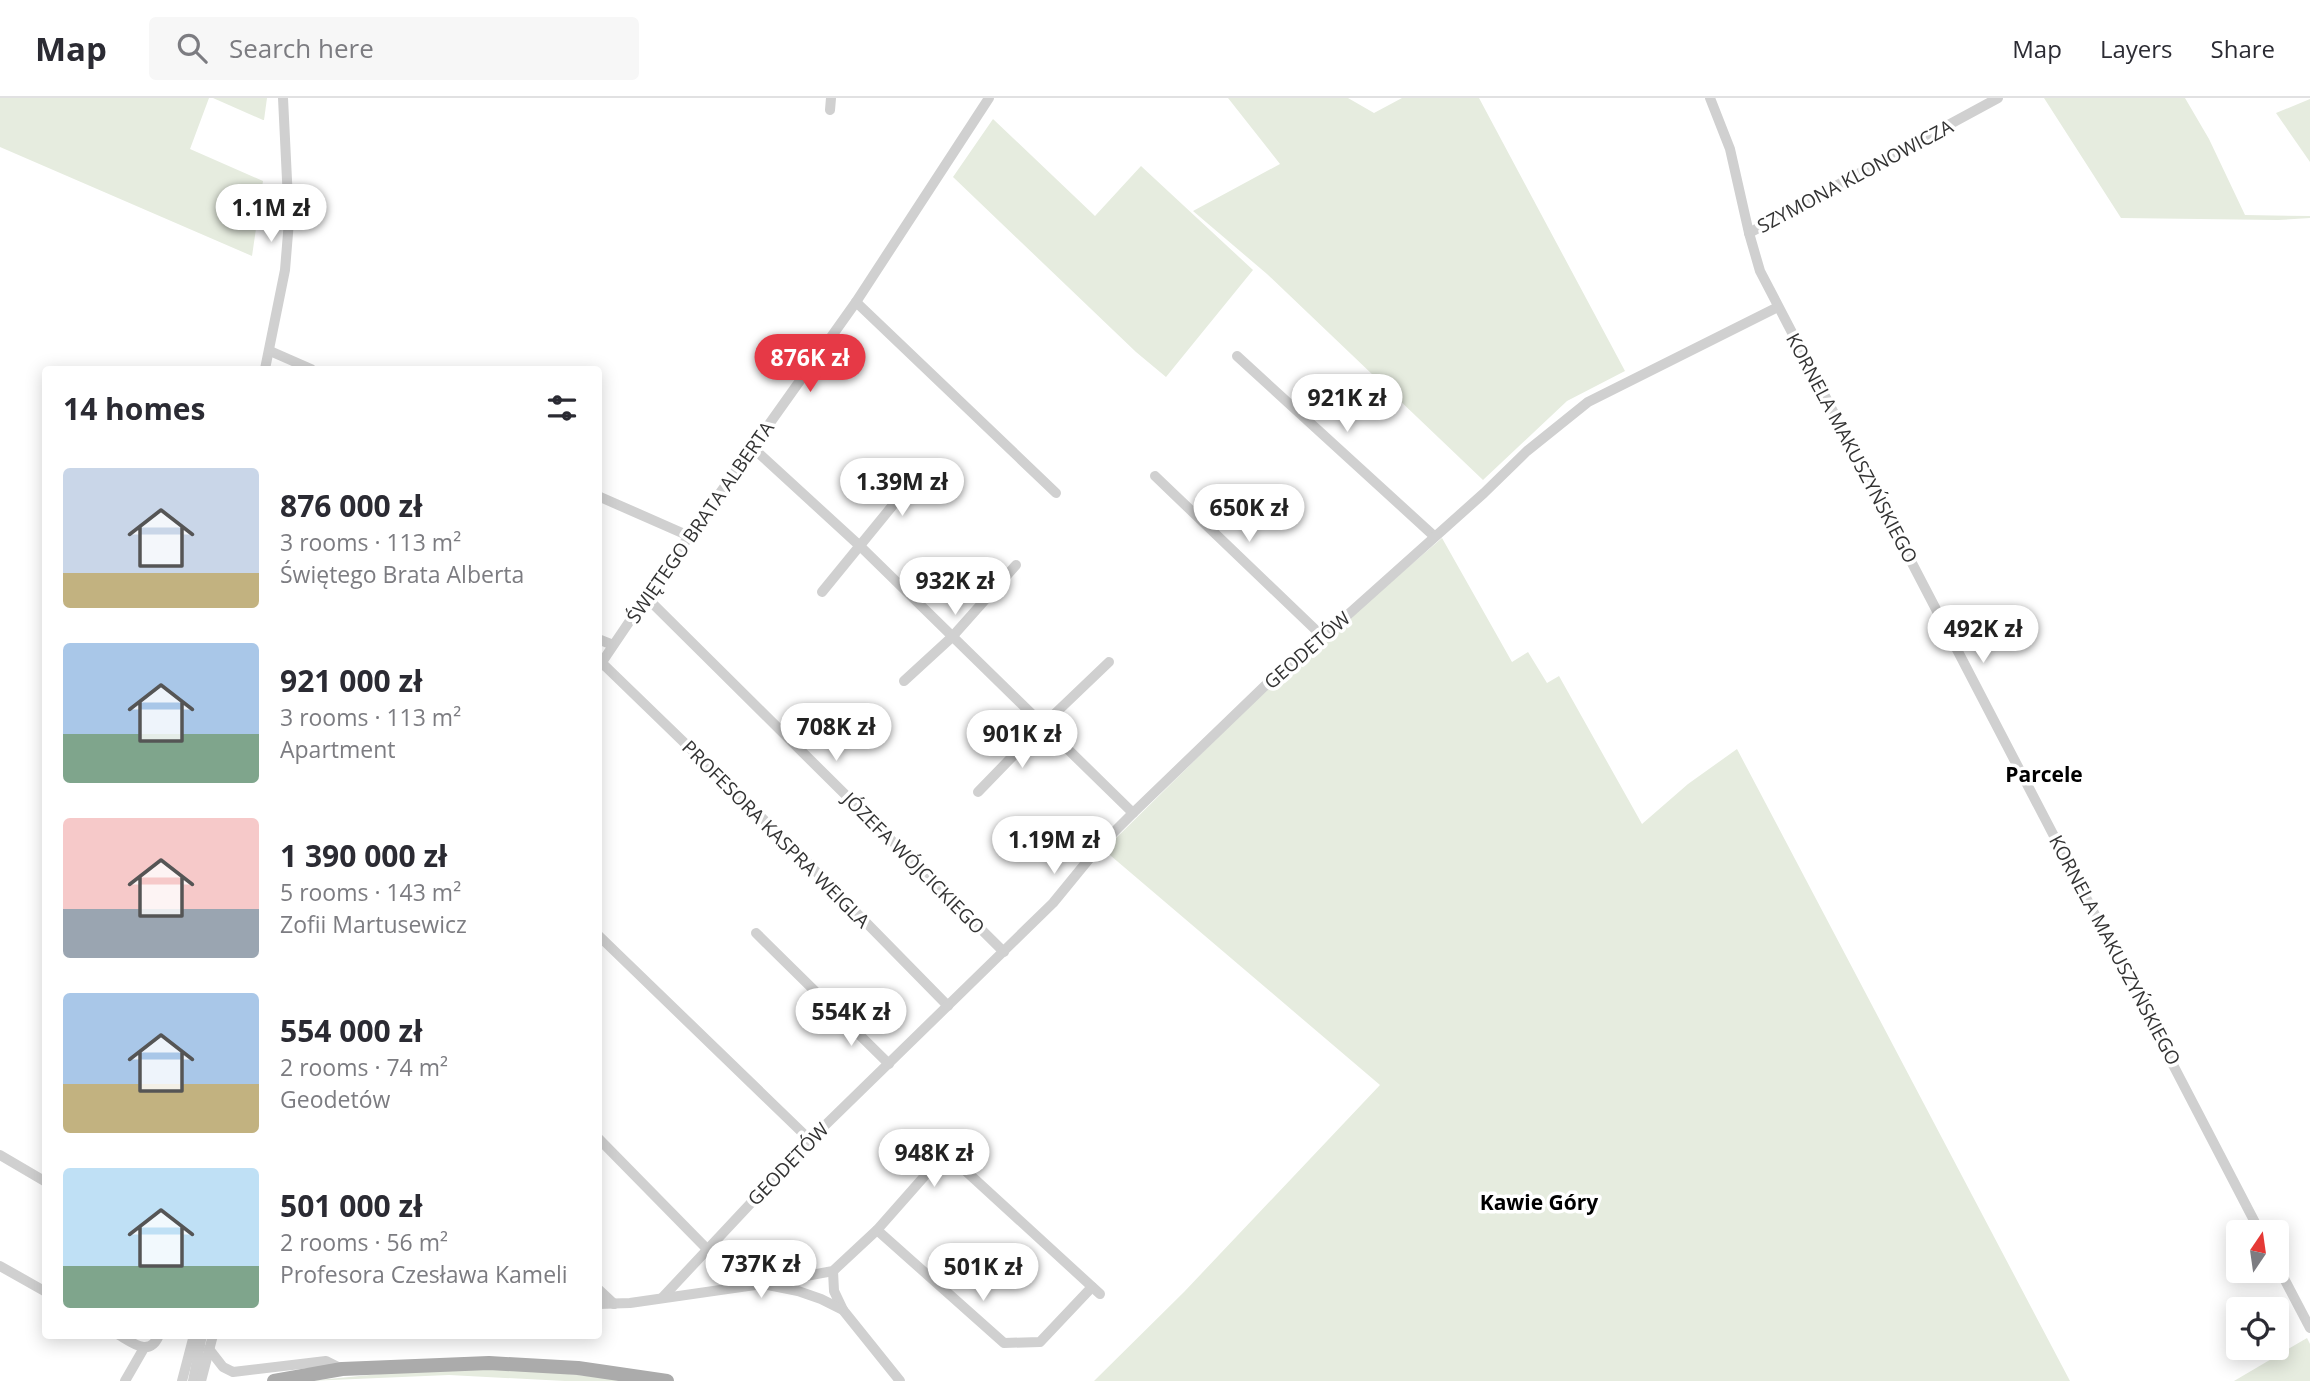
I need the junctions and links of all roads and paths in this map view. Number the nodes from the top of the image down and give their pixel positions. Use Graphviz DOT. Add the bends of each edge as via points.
graph roads {
  1 [pos="283,98"];
  2 [pos="831,98"];
  3 [pos="989,98"];
  4 [pos="1710,98"];
  5 [pos="1998,98"];
  6 [pos="830,110"];
  7 [pos="1749,233"];
  8 [pos="856,303"];
  9 [pos="1778,307"];
  10 [pos="270,351"];
  11 [pos="1237,356"];
  12 [pos="266,366"];
  13 [pos="304,366"];
  14 [pos="752,448"];
  15 [pos="920,472"];
  16 [pos="1155,476"];
  17 [pos="1056,493"];
  18 [pos="602,498"];
  19 [pos="689,536"];
  20 [pos="1434,536"];
  21 [pos="861,547"];
  22 [pos="1016,565"];
  23 [pos="822,592"];
  24 [pos="646,597"];
  25 [pos="1321,635"];
  26 [pos="952,636"];
  27 [pos="602,641"];
  28 [pos="613,645"];
  29 [pos="602,662"];
  30 [pos="1109,662"];
  31 [pos="602,667"];
  32 [pos="904,681"];
  33 [pos="1042,726"];
  34 [pos="978,792"];
  35 [pos="1133,813"];
  36 [pos="756,933"];
  37 [pos="602,939"];
  38 [pos="1004,952"];
  39 [pos="948,1006"];
  40 [pos="889,1063"];
  41 [pos="810,1140"];
  42 [pos="602,1142"];
  43 [pos="0,1155"];
  44 [pos="42,1180"];
  45 [pos="2254,1220"];
  46 [pos="877,1230"];
  47 [pos="707,1249"];
  48 [pos="0,1266"];
  49 [pos="833,1271"];
  50 [pos="2286,1283"];
  51 [pos="762,1284"];
  52 [pos="42,1290"];
  53 [pos="602,1293"];
  54 [pos="662,1298"];
  55 [pos="602,1304"];
  56 [pos="614,1304"];
  57 [pos="843,1310"];
  58 [pos="2310,1328"];
  59 [pos="127,1339"];
  60 [pos="157,1339"];
  61 [pos="193,1339"];
  62 [pos="201,1339"];
  63 [pos="212,1339"];
  64 [pos="144,1348"];
  65 [pos="209,1349"];
  66 [pos="342,1369"];
  67 [pos="125,1381"];
  68 [pos="182,1381"];
  69 [pos="193,1381"];
  70 [pos="201,1381"];
  71 [pos="274,1381"];
  72 [pos="667,1381"];
  73 [pos="900,1381"];
  1 -- 10 [label="street" via="289,221"];
  2 -- 6 [label="street"];
  3 -- 8 [label="street, ŚWIĘTEGO BRATA ALBERTA"];
  4 -- 7 [label="street, KORNELA MAKUSZYŃSKIEGO" via="1730,149"];
  5 -- 7 [label="street, SZYMONA KLONOWICZA"];
  7 -- 9 [label="street, KORNELA MAKUSZYŃSKIEGO" via="1755,258"];
  8 -- 14 [label="street, ŚWIĘTEGO BRATA ALBERTA"];
  8 -- 17 [label="street"];
  9 -- 20 [label="street, GEODETÓW" via="1588,402"];
  9 -- 45 [label="street, KORNELA MAKUSZYŃSKIEGO"];
  10 -- 12 [label="street"];
  10 -- 13 [label="street"];
  11 -- 20 [label="street"];
  14 -- 19 [label="street, ŚWIĘTEGO BRATA ALBERTA"];
  14 -- 21 [label="street"];
  15 -- 21 [label="street"];
  16 -- 25 [label="street"];
  18 -- 19 [label="street"];
  19 -- 24 [label="street, ŚWIĘTEGO BRATA ALBERTA"];
  20 -- 25 [label="street, GEODETÓW"];
  21 -- 23 [label="street"];
  21 -- 26 [label="street"];
  22 -- 26 [label="street"];
  24 -- 28 [label="street, ŚWIĘTEGO BRATA ALBERTA"];
  24 -- 38 [label="street, JÓZEFA WÓJCICKIEGO"];
  25 -- 35 [label="street, GEODETÓW"];
  26 -- 32 [label="street"];
  26 -- 33 [label="street"];
  27 -- 28 [label="street"];
  28 -- 29 [label="street, ŚWIĘTEGO BRATA ALBERTA"];
  30 -- 33 [label="street"];
  31 -- 39 [label="street, PROFESORA KASPRA WEIGLA" via="790,845"];
  33 -- 34 [label="street"];
  33 -- 35 [label="street"];
  35 -- 38 [label="street, GEODETÓW"];
  36 -- 40 [label="street"];
  37 -- 41 [label="street"];
  38 -- 39 [label="street, GEODETÓW"];
  39 -- 40 [label="street, GEODETÓW"];
  40 -- 41 [label="street, GEODETÓW"];
  41 -- 47 [label="street, GEODETÓW"];
  42 -- 47 [label="street"];
  43 -- 44 [label="street"];
  46 -- 46 [label="street" via="937,1162 957,1163 1096,1291 1040,1342 1004,1343"];
  46 -- 49 [label="street"];
  47 -- 54 [label="street, GEODETÓW"];
  48 -- 52 [label="street"];
  49 -- 51 [label="street"];
  49 -- 57 [label="street" via="834,1291"];
  50 -- 58 [label="street"];
  51 -- 54 [label="street"];
  51 -- 57 [label="street" via="821,1298"];
  53 -- 56 [label="street"];
  54 -- 56 [label="street"];
  55 -- 56 [label="street"];
  57 -- 73 [label="street"];
  59 -- 64 [label="street"];
  60 -- 64 [label="street"];
  61 -- 68 [label="street"];
  62 -- 69 [label="street"];
  63 -- 65 [label="street"];
  64 -- 67 [label="street"];
  65 -- 66 [label="street" via="233,1372 326,1361"];
  65 -- 70 [label="street"];
  66 -- 71 [label="main road"];
  66 -- 72 [label="main road" via="527,1364"];
}
